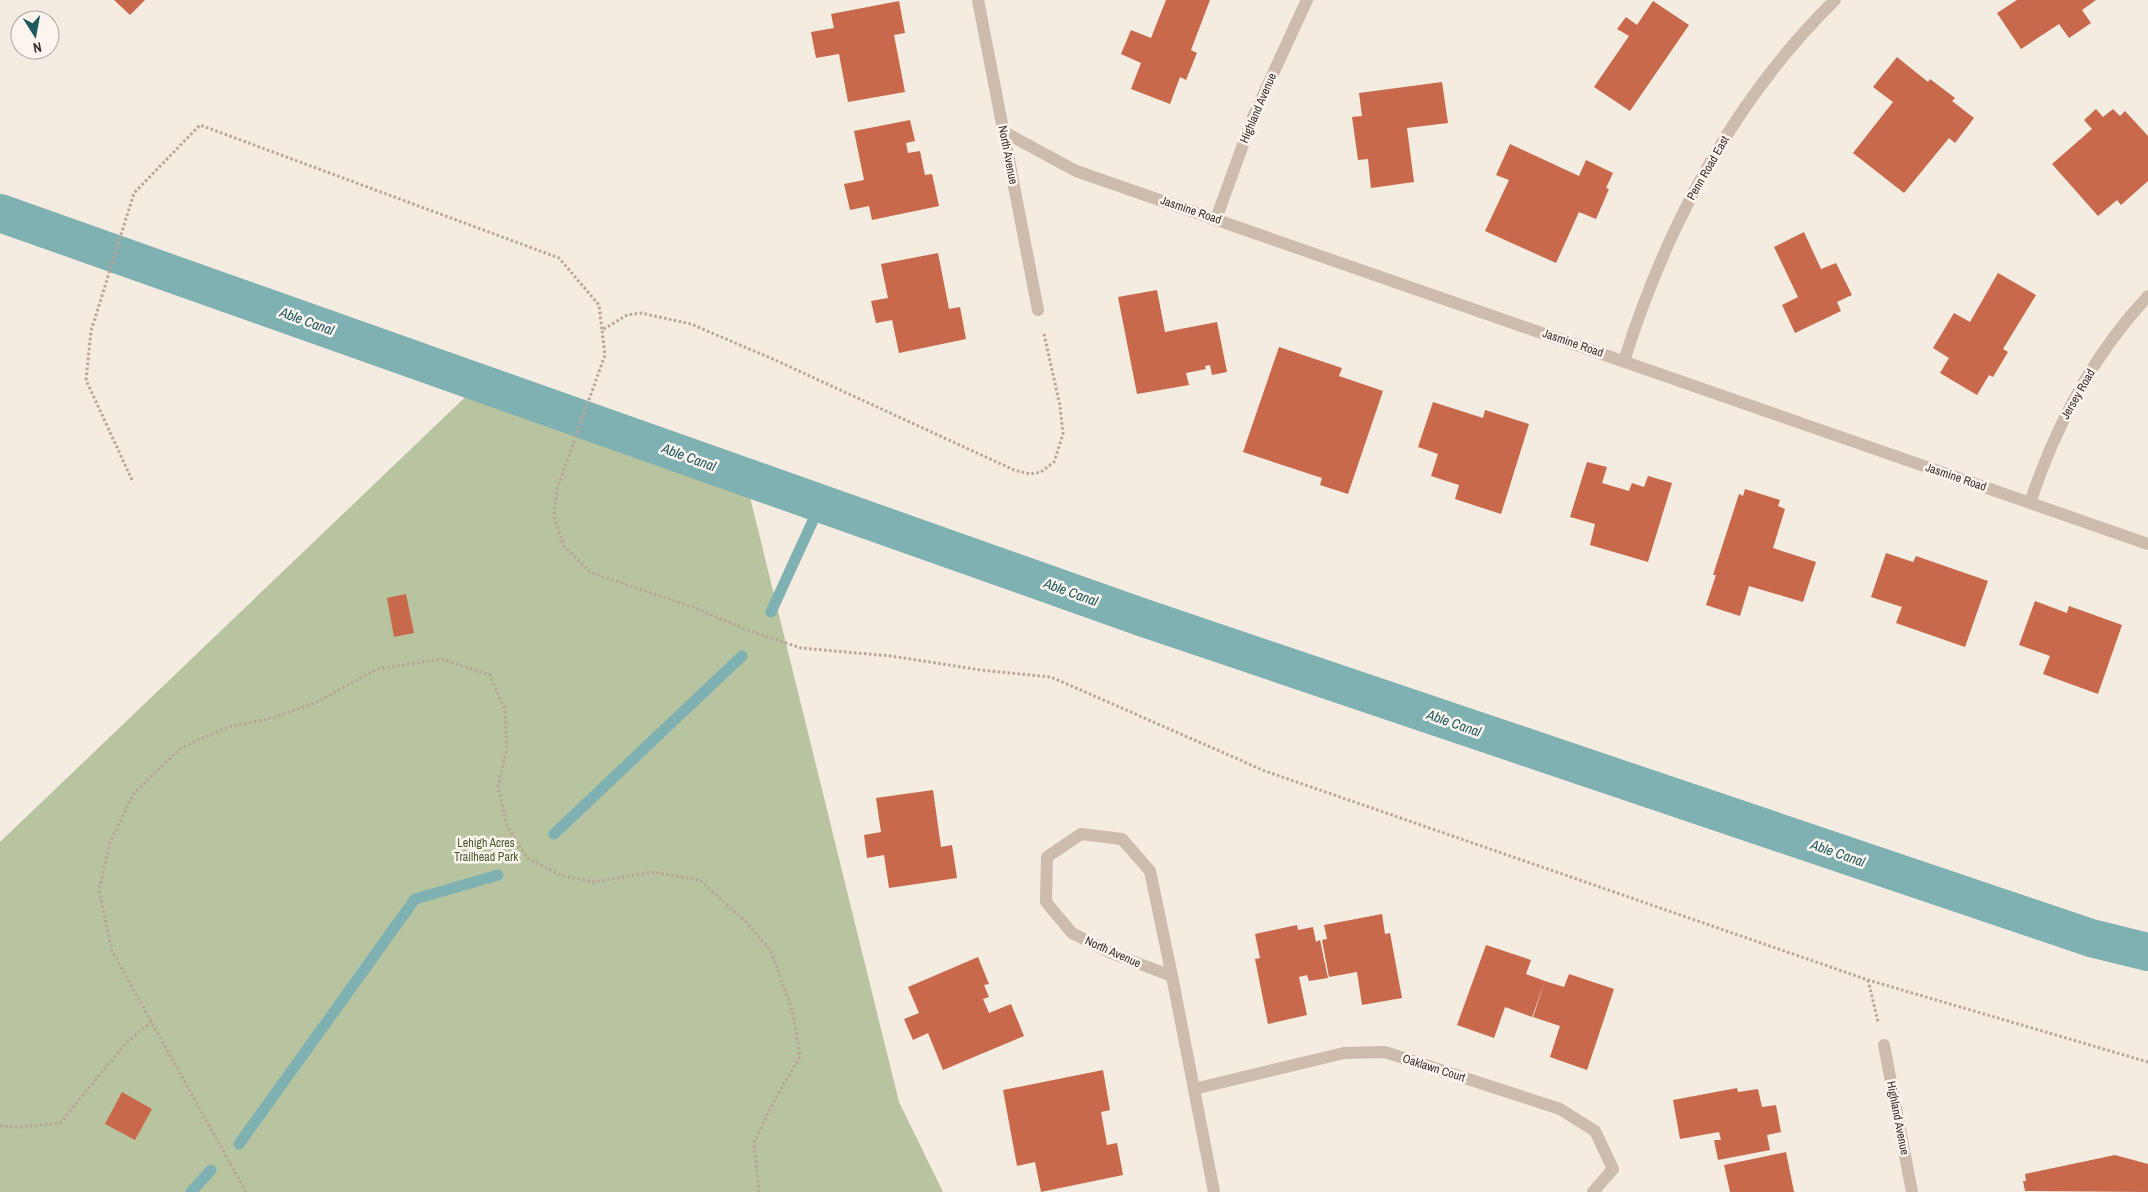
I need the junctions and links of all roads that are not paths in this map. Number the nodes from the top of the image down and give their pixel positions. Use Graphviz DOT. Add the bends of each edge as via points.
graph roads {
  1 [pos="978,0"];
  2 [pos="1307,0"];
  3 [pos="1835,0"];
  4 [pos="1004,132"];
  5 [pos="1216,219"];
  6 [pos="2148,296"];
  7 [pos="1038,310"];
  8 [pos="1624,361"];
  9 [pos="2030,503"];
  10 [pos="2148,544"];
  11 [pos="1172,976"];
  12 [pos="1884,1044"];
  13 [pos="1194,1089"];
  14 [pos="1214,1192"];
  15 [pos="1593,1192"];
  16 [pos="1912,1192"];
  1 -- 4 [label="street, North Avenue"];
  2 -- 5 [label="street, Highland Avenue" via="1253,117"];
  3 -- 8 [label="street, Penn Road East" via="1774,69 1725,138 1661,258 1640,309"];
  4 -- 5 [label="street, Jasmine Road" via="1076,171"];
  4 -- 7 [label="street, North Avenue"];
  5 -- 8 [label="street, Jasmine Road"];
  6 -- 9 [label="street, Jersey Road" via="2103,351 2065,416"];
  8 -- 9 [label="street, Jasmine Road"];
  9 -- 10 [label="street, Jasmine Road"];
  11 -- 11 [label="street, North Avenue" via="1150,871 1122,839 1081,834 1048,857 1046,902 1072,933 1111,953"];
  11 -- 13 [label="street, North Avenue"];
  12 -- 16 [label="street, Highland Avenue"];
  13 -- 14 [label="street, North Avenue"];
  13 -- 15 [label="street, Oaklawn Court" via="1344,1053 1386,1052 1560,1109 1595,1131 1613,1169"];
}
